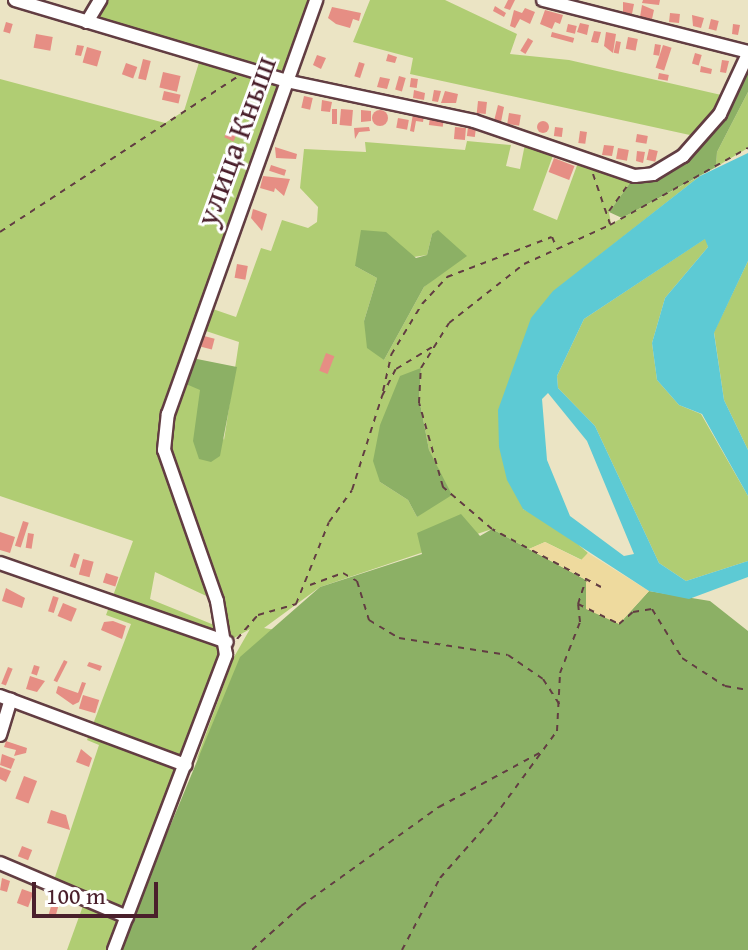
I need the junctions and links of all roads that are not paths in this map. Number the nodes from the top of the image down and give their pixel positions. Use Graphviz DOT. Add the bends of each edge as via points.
graph roads {
  1 [pos="15,0"];
  2 [pos="100,0"];
  3 [pos="316,0"];
  4 [pos="543,0"];
  5 [pos="87,22"];
  6 [pos="748,53"];
  7 [pos="286,81"];
  8 [pos="0,563"];
  9 [pos="227,642"];
  10 [pos="6,698"];
  11 [pos="0,735"];
  12 [pos="186,765"];
  13 [pos="0,863"];
  14 [pos="127,917"];
  15 [pos="114,950"];
  1 -- 5 [label="street"];
  2 -- 5 [label="street"];
  3 -- 7 [label="street, улица Кныш"];
  4 -- 6 [label="street"];
  5 -- 7 [label="street"];
  6 -- 7 [label="street" via="720,114 683,156 653,174 635,176 474,121"];
  7 -- 9 [label="street, улица Кныш" via="206,299 163,438"];
  8 -- 9 [label="street"];
  9 -- 12 [label="street"];
  10 -- 11 [label="street"];
  10 -- 12 [label="street"];
  12 -- 14 [label="street"];
  13 -- 14 [label="street"];
  14 -- 15 [label="street"];
}
